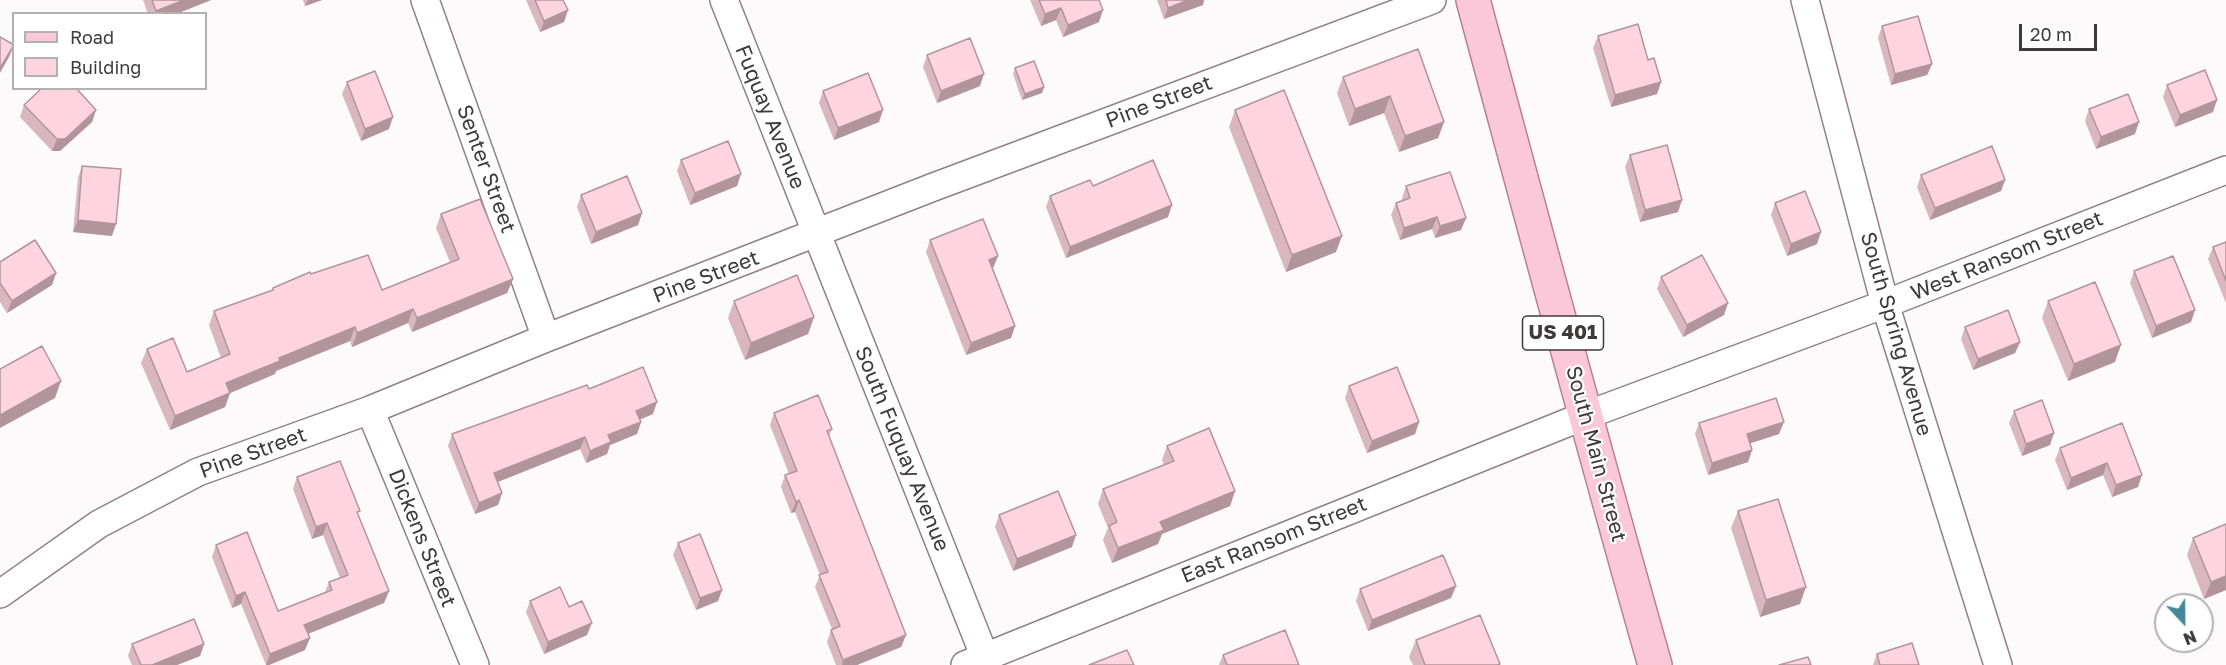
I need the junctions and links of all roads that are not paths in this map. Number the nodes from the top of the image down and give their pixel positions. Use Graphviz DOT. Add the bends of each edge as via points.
graph roads {
  1 [pos="426,0"];
  2 [pos="724,0"];
  3 [pos="1432,0"];
  4 [pos="1473,0"];
  5 [pos="1806,0"];
  6 [pos="2226,170"];
  7 [pos="816,234"];
  8 [pos="1885,304"];
  9 [pos="546,338"];
  10 [pos="370,410"];
  11 [pos="1584,416"];
  12 [pos="0,594"];
  13 [pos="979,662"];
  14 [pos="475,665"];
  15 [pos="1655,665"];
  16 [pos="1998,665"];
  1 -- 9 [label="street, Senter Street"];
  2 -- 7 [label="street, Fuquay Avenue"];
  3 -- 7 [label="street, Pine Street"];
  4 -- 11 [label="main road, South Main Street / US 401"];
  5 -- 8 [label="street, South Spring Avenue"];
  6 -- 8 [label="street, West Ransom Street"];
  7 -- 9 [label="street, Pine Street"];
  7 -- 13 [label="street, South Fuquay Avenue"];
  8 -- 11 [label="street, West Ransom Street"];
  8 -- 16 [label="street, South Spring Avenue"];
  9 -- 10 [label="street, Pine Street"];
  10 -- 12 [label="street, Pine Street" via="198,472 99,524"];
  10 -- 14 [label="street, Dickens Street"];
  11 -- 13 [label="street, East Ransom Street"];
  11 -- 15 [label="main road, South Main Street / US 401"];
}
